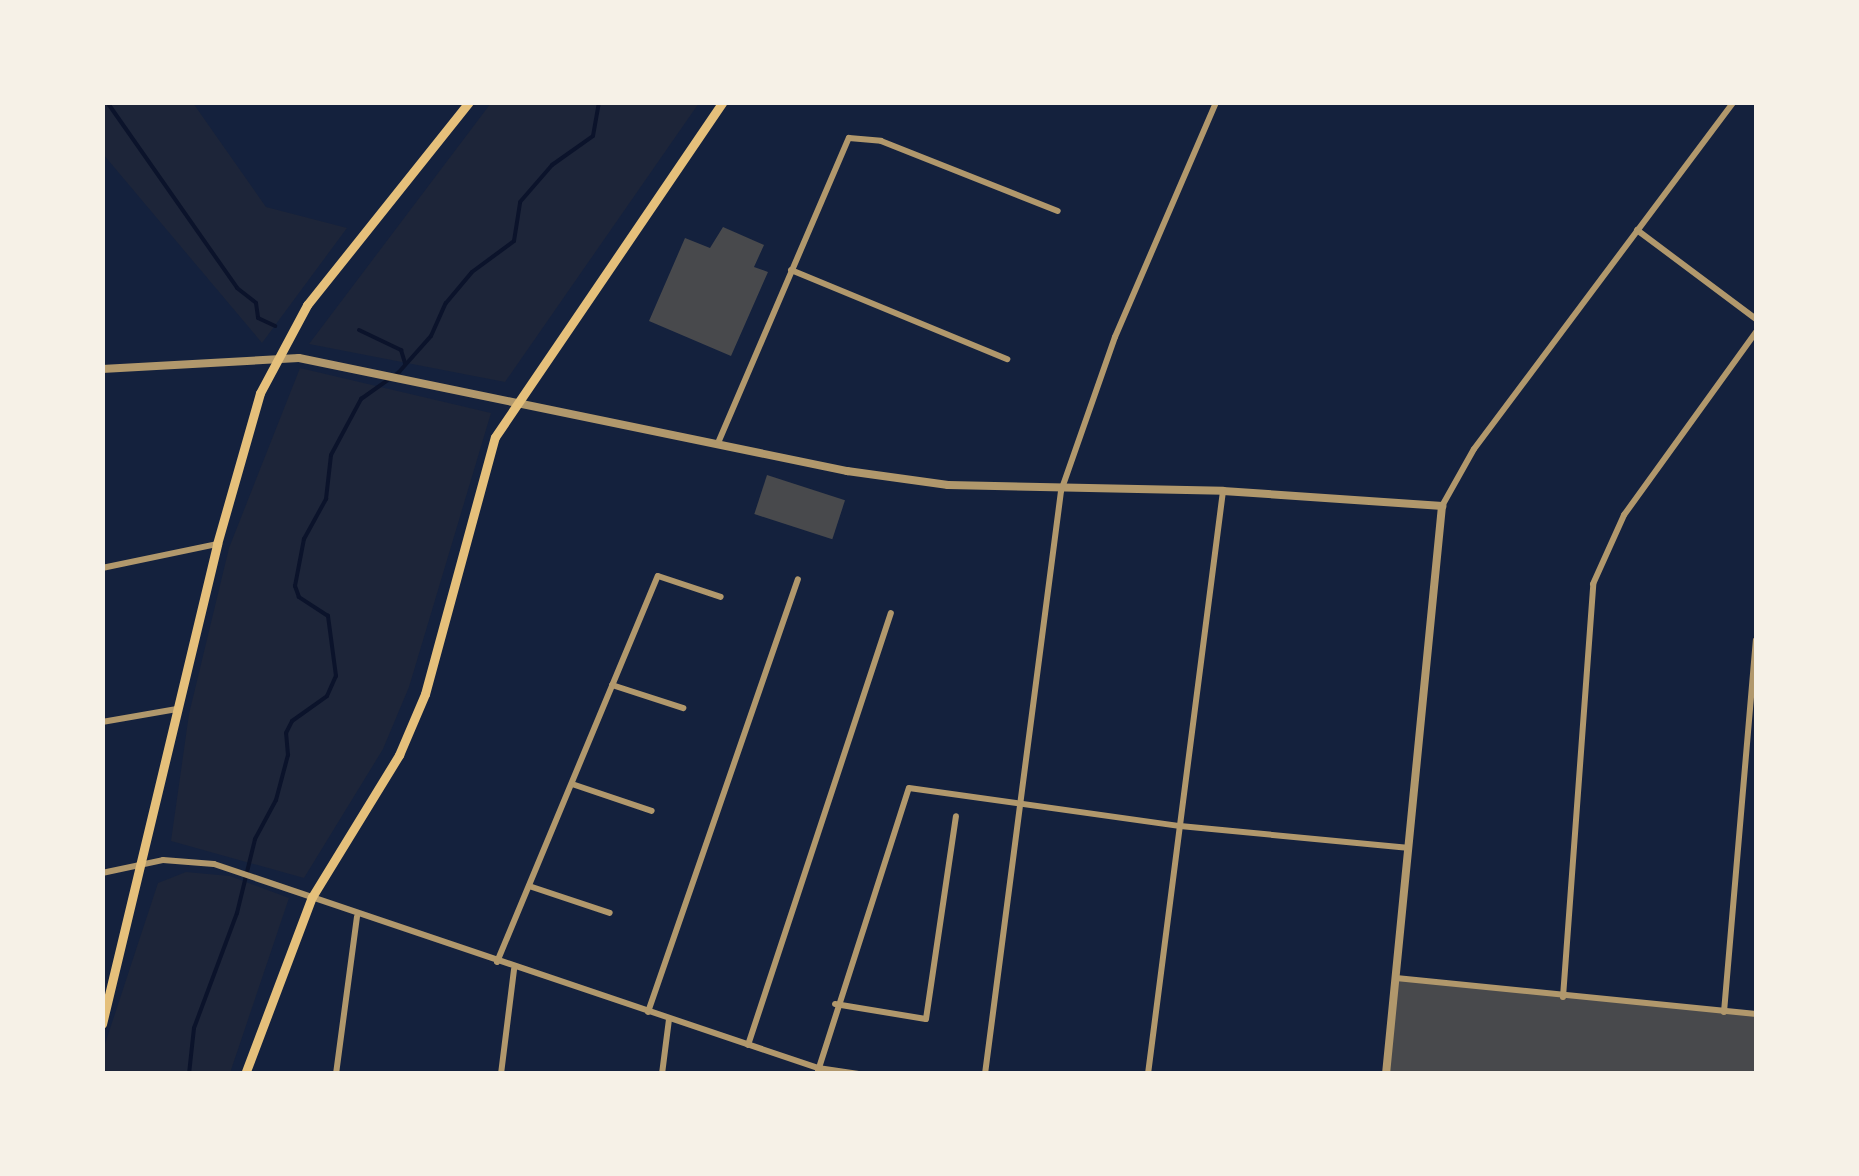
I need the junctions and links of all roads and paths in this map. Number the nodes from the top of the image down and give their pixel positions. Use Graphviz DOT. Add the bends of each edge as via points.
graph roads {
  1 [pos="469,102"];
  2 [pos="723,102"];
  3 [pos="1216,102"];
  4 [pos="1734,102"];
  5 [pos="1058,211"];
  6 [pos="1637,230"];
  7 [pos="791,270"];
  8 [pos="1756,319"];
  9 [pos="1756,332"];
  10 [pos="1007,358"];
  11 [pos="276,359"];
  12 [pos="102,369"];
  13 [pos="517,400"];
  14 [pos="718,443"];
  15 [pos="1061,490"];
  16 [pos="1223,491"];
  17 [pos="1442,506"];
  18 [pos="217,544"];
  19 [pos="102,568"];
  20 [pos="798,579"];
  21 [pos="721,598"];
  22 [pos="890,613"];
  23 [pos="1756,640"];
  24 [pos="612,685"];
  25 [pos="177,708"];
  26 [pos="684,708"];
  27 [pos="102,722"];
  28 [pos="572,784"];
  29 [pos="1020,803"];
  30 [pos="652,811"];
  31 [pos="956,816"];
  32 [pos="1180,826"];
  33 [pos="1406,848"];
  34 [pos="139,866"];
  35 [pos="102,873"];
  36 [pos="529,886"];
  37 [pos="312,897"];
  38 [pos="610,913"];
  39 [pos="357,916"];
  40 [pos="497,962"];
  41 [pos="514,968"];
  42 [pos="1396,978"];
  43 [pos="1563,997"];
  44 [pos="835,1004"];
  45 [pos="648,1012"];
  46 [pos="1724,1012"];
  47 [pos="1756,1014"];
  48 [pos="669,1019"];
  49 [pos="102,1024"];
  50 [pos="748,1045"];
  51 [pos="818,1071"];
  52 [pos="245,1074"];
  53 [pos="336,1074"];
  54 [pos="501,1074"];
  55 [pos="662,1074"];
  56 [pos="859,1074"];
  57 [pos="985,1074"];
  58 [pos="1148,1074"];
  59 [pos="1386,1074"];
  1 -- 11 [label="main road" via="307,304"];
  2 -- 13 [label="main road"];
  3 -- 15 [label="street" via="1115,337"];
  4 -- 6 [label="street"];
  5 -- 7 [label="street" via="860,135 849,138 835,164"];
  6 -- 8 [label="street"];
  6 -- 17 [label="street" via="1474,449"];
  7 -- 10 [label="street"];
  7 -- 14 [label="street"];
  9 -- 43 [label="street" via="1624,515 1593,584"];
  11 -- 12 [label="street"];
  11 -- 13 [label="street" via="362,368"];
  11 -- 18 [label="main road"];
  13 -- 14 [label="street"];
  13 -- 37 [label="main road" via="478,484 426,694 400,755"];
  14 -- 15 [label="street" via="847,471"];
  15 -- 16 [label="street"];
  15 -- 29 [label="street"];
  16 -- 17 [label="street"];
  16 -- 32 [label="street"];
  17 -- 33 [label="street"];
  18 -- 19 [label="street"];
  18 -- 25 [label="main road"];
  20 -- 45 [label="street"];
  21 -- 24 [label="street" via="658,576"];
  22 -- 50 [label="street"];
  23 -- 46 [label="street"];
  24 -- 26 [label="street"];
  24 -- 28 [label="street"];
  25 -- 27 [label="street"];
  25 -- 34 [label="main road"];
  28 -- 30 [label="street"];
  28 -- 36 [label="street"];
  29 -- 32 [label="street"];
  29 -- 44 [label="street" via="909,788"];
  29 -- 57 [label="street"];
  31 -- 44 [label="street" via="926,1019"];
  32 -- 33 [label="street"];
  32 -- 58 [label="street"];
  33 -- 42 [label="street"];
  34 -- 35 [label="street"];
  34 -- 37 [label="street" via="188,858"];
  34 -- 49 [label="main road"];
  36 -- 38 [label="street"];
  36 -- 40 [label="street"];
  37 -- 39 [label="street"];
  37 -- 52 [label="main road"];
  39 -- 40 [label="street"];
  39 -- 53 [label="street"];
  40 -- 41 [label="street"];
  41 -- 45 [label="street"];
  41 -- 54 [label="street"];
  42 -- 43 [label="street"];
  42 -- 59 [label="street"];
  43 -- 46 [label="street"];
  44 -- 51 [label="street"];
  45 -- 48 [label="street"];
  46 -- 47 [label="street"];
  48 -- 50 [label="street"];
  48 -- 55 [label="street"];
  50 -- 51 [label="street"];
  51 -- 56 [label="street"];
}
